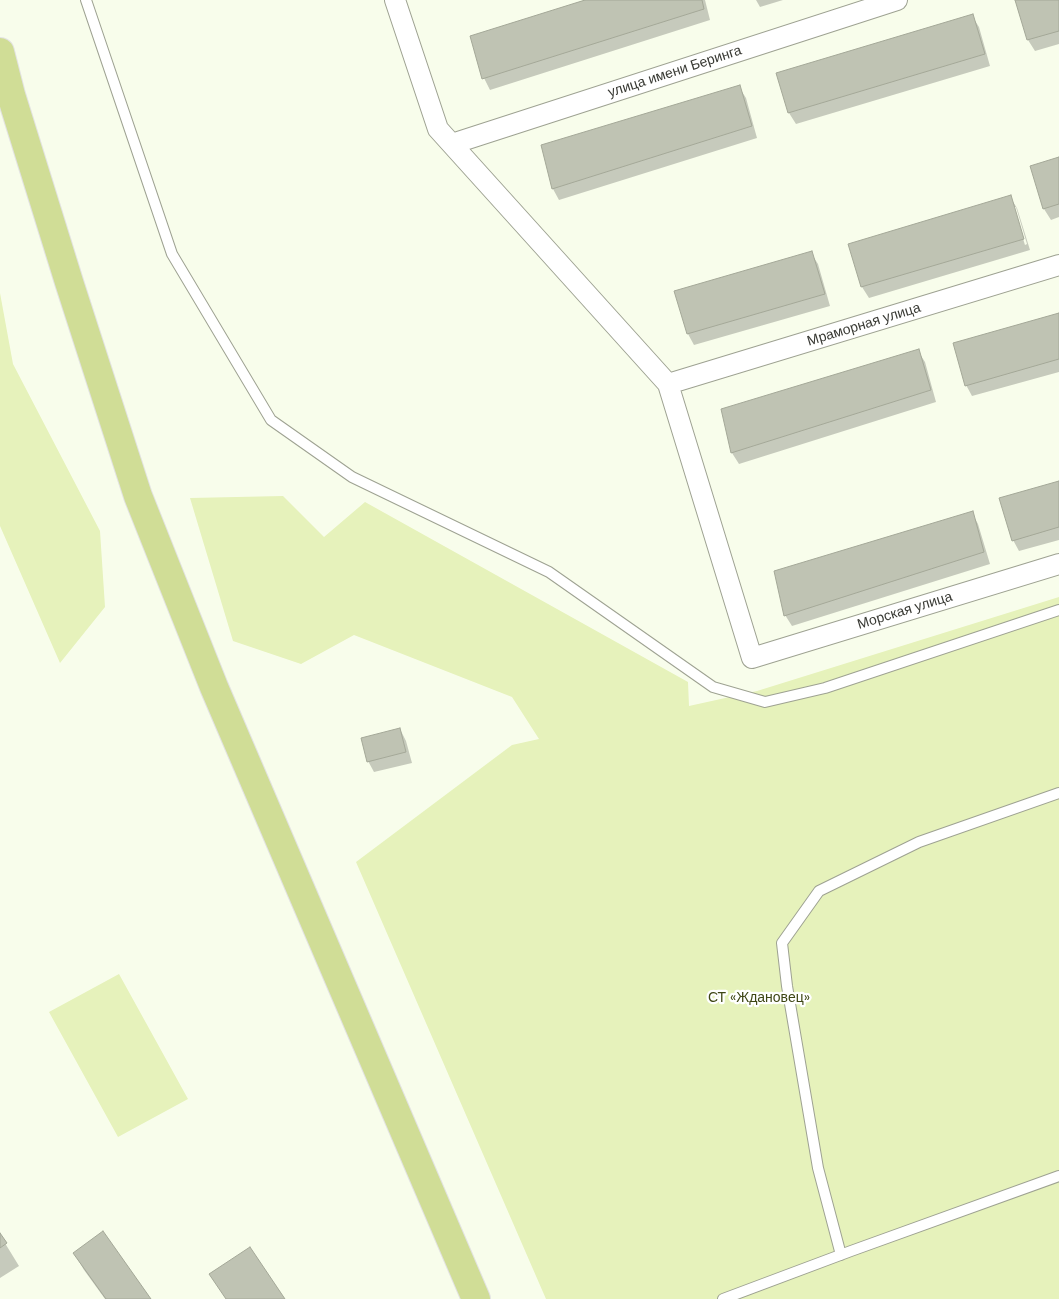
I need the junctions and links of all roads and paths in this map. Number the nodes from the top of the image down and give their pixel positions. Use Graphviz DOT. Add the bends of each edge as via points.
graph roads {
  1 [pos="86,0"];
  2 [pos="395,0"];
  3 [pos="897,0"];
  4 [pos="0,52"];
  5 [pos="452,144"];
  6 [pos="1059,265"];
  7 [pos="668,384"];
  8 [pos="1059,564"];
  9 [pos="1059,610"];
  10 [pos="1059,793"];
  11 [pos="1059,1176"];
  12 [pos="841,1255"];
  13 [pos="476,1299"];
  14 [pos="723,1299"];
  1 -- 9 [label="lane" via="172,254 271,420 352,478 549,572 713,687 765,702 825,688"];
  2 -- 5 [label="street" via="438,129"];
  3 -- 5 [label="street, улица имени Беринга"];
  4 -- 13 [label="main road" via="138,496 218,696"];
  5 -- 7 [label="street"];
  6 -- 7 [label="street, Мраморная улица"];
  7 -- 8 [label="street, Морская улица" via="752,658"];
  10 -- 12 [label="lane" via="919,842 819,891 782,943 818,1168"];
  11 -- 12 [label="lane"];
  12 -- 14 [label="lane"];
}
